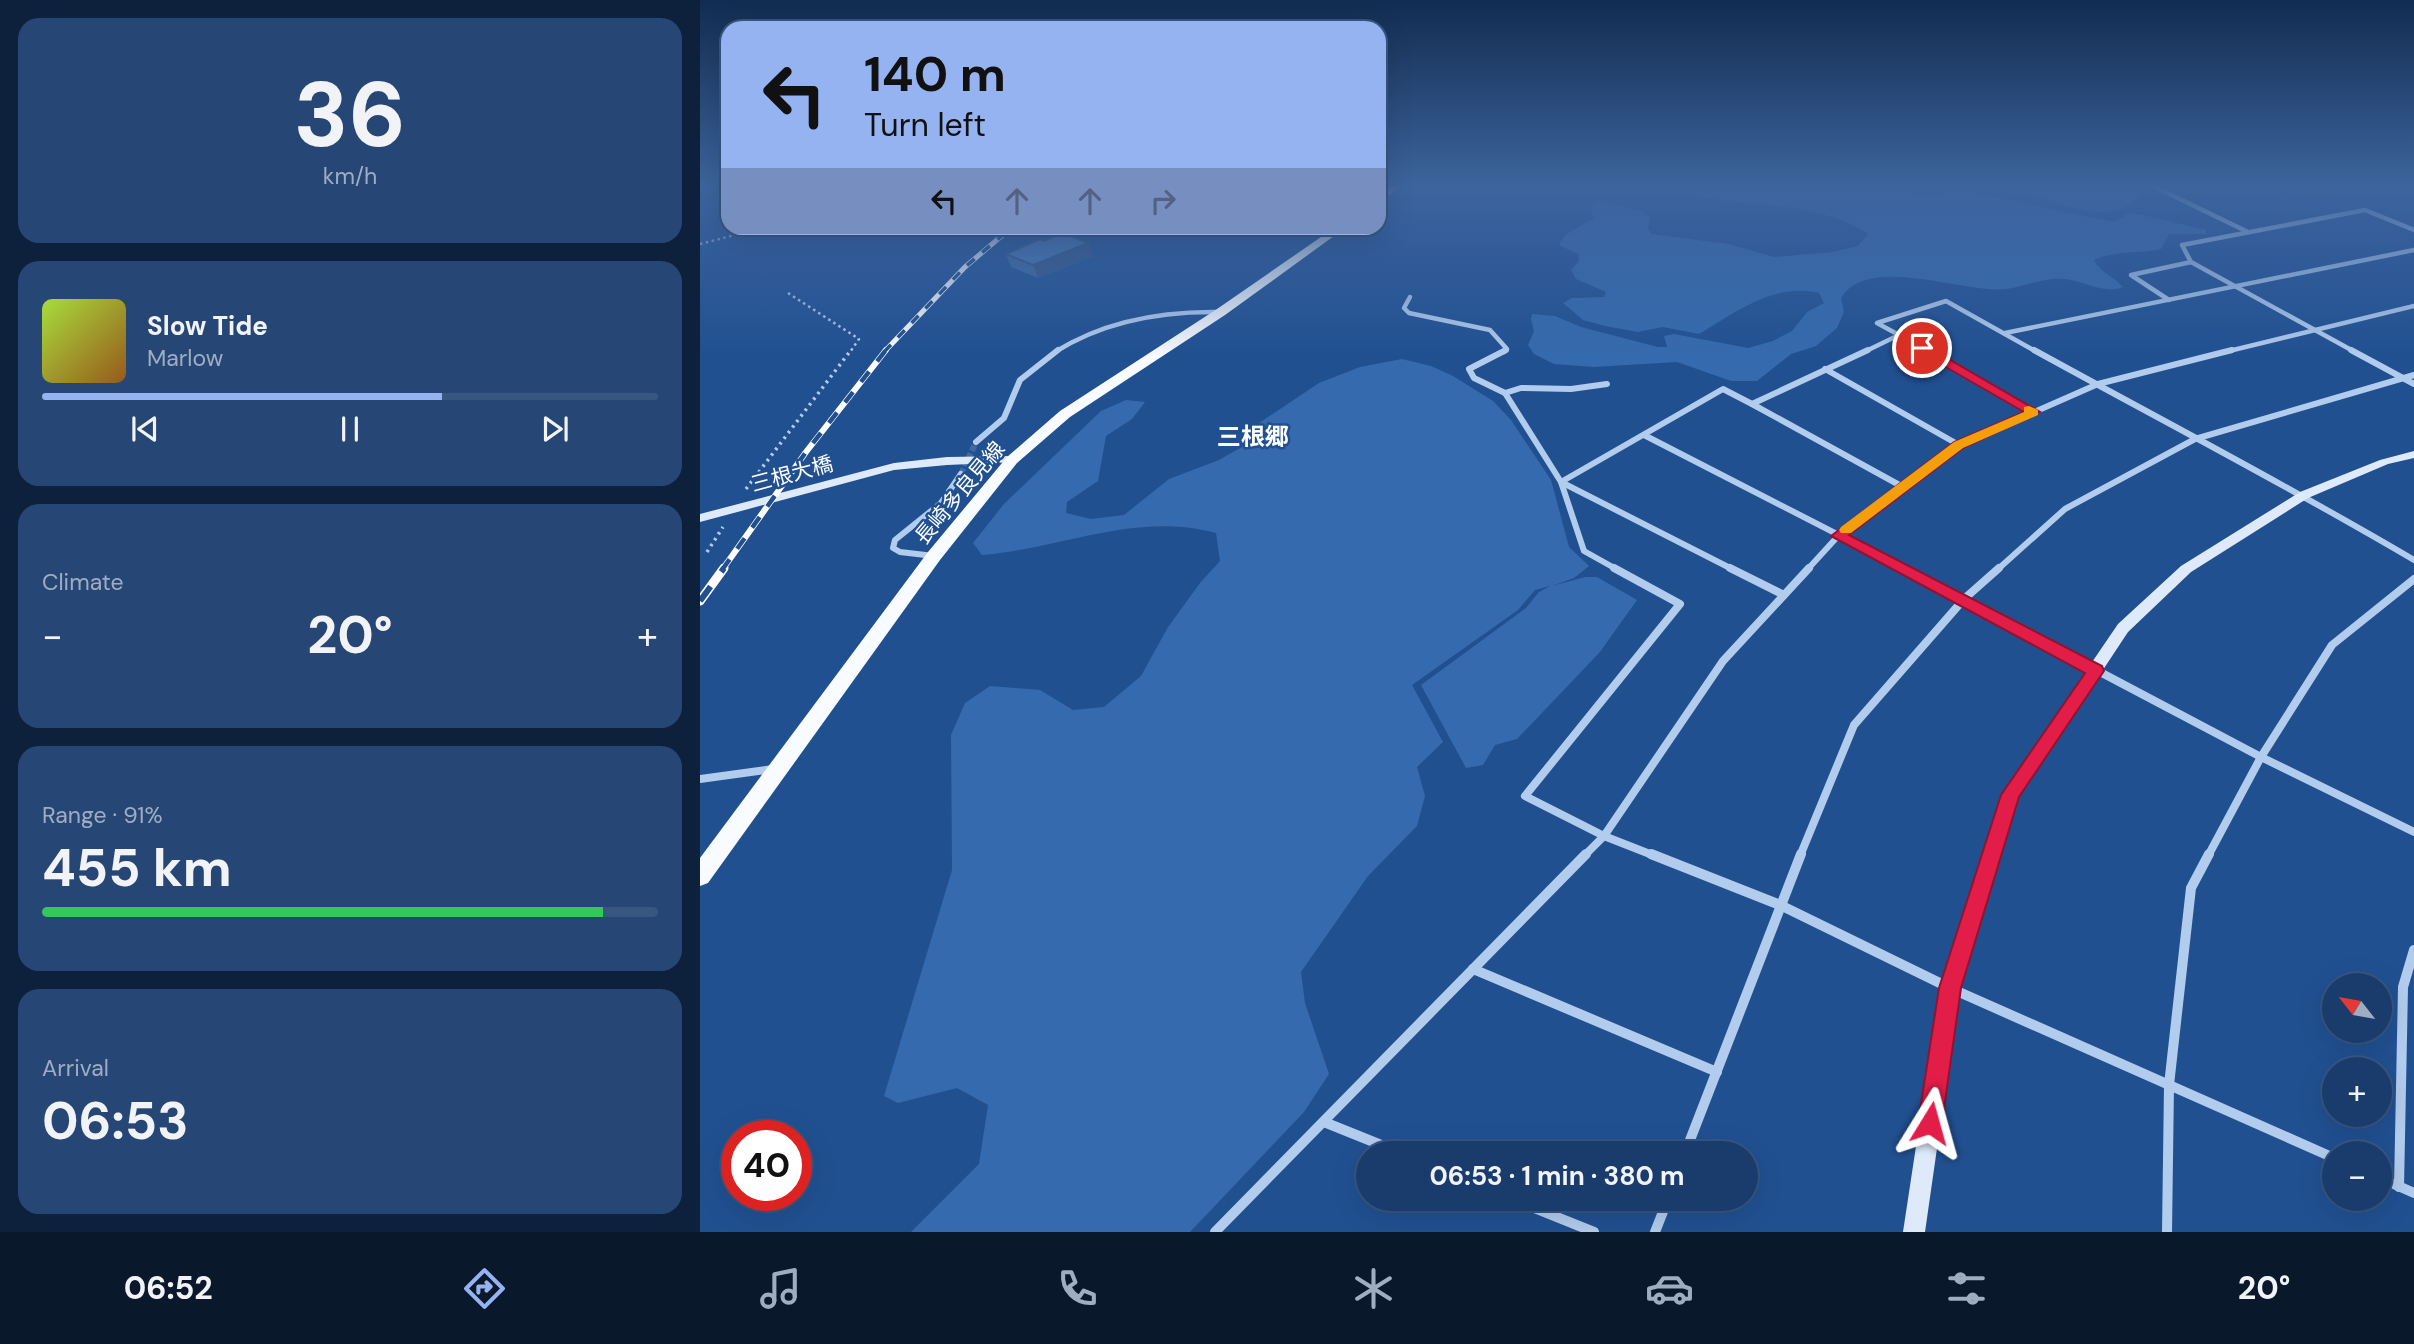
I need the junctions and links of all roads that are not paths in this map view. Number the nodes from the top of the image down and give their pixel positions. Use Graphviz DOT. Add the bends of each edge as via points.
graph roads {
  1 [pos="1319,242"];
  2 [pos="2196,242"];
  3 [pos="2414,250"];
  4 [pos="2191,262"];
  5 [pos="2236,286"];
  6 [pos="1410,297"];
  7 [pos="2169,300"];
  8 [pos="2414,306"];
  9 [pos="1221,312"];
  10 [pos="2313,329"];
  11 [pos="2004,333"];
  12 [pos="1899,335"];
  13 [pos="1825,369"];
  14 [pos="2414,375"];
  15 [pos="2403,378"];
  16 [pos="1607,384"];
  17 [pos="2098,384"];
  18 [pos="2414,384"];
  19 [pos="1505,393"];
  20 [pos="1752,404"];
  21 [pos="2034,412"];
  22 [pos="1644,435"];
  23 [pos="2195,439"];
  24 [pos="976,442"];
  25 [pos="1959,445"];
  26 [pos="2414,454"];
  27 [pos="1012,460"];
  28 [pos="961,474"];
  29 [pos="1561,482"];
  30 [pos="1903,487"];
  31 [pos="2304,495"];
  32 [pos="700,518"];
  33 [pos="1839,536"];
  34 [pos="934,556"];
  35 [pos="2414,560"];
  36 [pos="2414,579"];
  37 [pos="1784,595"];
  38 [pos="1964,599"];
  39 [pos="2096,671"];
  40 [pos="2261,757"];
  41 [pos="777,769"];
  42 [pos="700,779"];
  43 [pos="2414,832"];
  44 [pos="1604,835"];
  45 [pos="700,876"];
  46 [pos="1780,905"];
  47 [pos="2414,950"];
  48 [pos="1473,969"];
  49 [pos="1950,988"];
  50 [pos="1717,1072"];
  51 [pos="2169,1085"];
  52 [pos="1324,1122"];
  53 [pos="1371,1141"];
  54 [pos="1690,1141"];
  55 [pos="2322,1153"];
  56 [pos="2392,1184"];
  57 [pos="2399,1187"];
  58 [pos="2414,1193"];
  59 [pos="1542,1211"];
  60 [pos="1663,1211"];
  61 [pos="1216,1232"];
  62 [pos="1594,1232"];
  63 [pos="1655,1232"];
  64 [pos="1914,1232"];
  65 [pos="2166,1232"];
  1 -- 9 [label="main road, 長崎多良見線"];
  2 -- 4 [label="street" via="2182,245"];
  3 -- 5 [label="street"];
  4 -- 5 [label="street"];
  4 -- 7 [label="street" via="2131,275"];
  5 -- 7 [label="street"];
  5 -- 10 [label="street"];
  6 -- 19 [label="street" via="1404,308 1409,313 1490,330 1507,349 1469,369 1474,378"];
  7 -- 11 [label="street"];
  8 -- 10 [label="street"];
  9 -- 24 [label="street" via="1170,312 1088,334 1026,373 1012,390 1000,425"];
  9 -- 27 [label="main road, 長崎多良見線" via="1065,414"];
  10 -- 15 [label="street"];
  10 -- 17 [label="street"];
  11 -- 12 [label="street" via="1946,301 1877,323"];
  11 -- 17 [label="street"];
  12 -- 13 [label="street"];
  12 -- 21 [label="street"];
  13 -- 20 [label="street"];
  13 -- 25 [label="street"];
  14 -- 15 [label="street"];
  15 -- 18 [label="street"];
  15 -- 23 [label="street"];
  16 -- 19 [label="street" via="1521,388"];
  17 -- 21 [label="street"];
  17 -- 23 [label="street"];
  19 -- 29 [label="street"];
  20 -- 22 [label="street" via="1723,390"];
  20 -- 30 [label="street"];
  21 -- 25 [label="street"];
  22 -- 29 [label="street"];
  22 -- 33 [label="street"];
  23 -- 31 [label="street"];
  23 -- 38 [label="street" via="2065,509"];
  25 -- 30 [label="street"];
  26 -- 31 [label="street"];
  27 -- 32 [label="street, 三根大橋" via="894,467"];
  27 -- 34 [label="main road, 長崎多良見線"];
  28 -- 34 [label="street" via="953,492 895,540 893,548 900,552"];
  29 -- 37 [label="street"];
  29 -- 44 [label="street" via="1584,551 1680,604 1525,796"];
  30 -- 33 [label="street"];
  31 -- 35 [label="street"];
  31 -- 39 [label="street" via="2186,569 2123,628"];
  33 -- 37 [label="street"];
  33 -- 38 [label="street"];
  34 -- 41 [label="main road, 長崎多良見線"];
  36 -- 40 [label="street" via="2332,645"];
  37 -- 44 [label="street" via="1723,661"];
  38 -- 39 [label="street"];
  38 -- 46 [label="street" via="1854,725"];
  39 -- 40 [label="street"];
  39 -- 49 [label="street" via="2011,795"];
  40 -- 43 [label="street"];
  40 -- 51 [label="street" via="2191,888"];
  41 -- 42 [label="street"];
  41 -- 45 [label="main road, 長崎多良見線"];
  44 -- 46 [label="street"];
  44 -- 48 [label="street"];
  46 -- 49 [label="street"];
  46 -- 50 [label="street"];
  47 -- 57 [label="street" via="2403,987"];
  48 -- 50 [label="street"];
  48 -- 52 [label="street"];
  49 -- 51 [label="street"];
  49 -- 64 [label="street"];
  50 -- 54 [label="street"];
  51 -- 55 [label="street"];
  51 -- 65 [label="street"];
  52 -- 53 [label="street"];
  52 -- 61 [label="street"];
  56 -- 57 [label="street"];
  57 -- 58 [label="street"];
  59 -- 62 [label="street"];
  60 -- 63 [label="street"];
}
